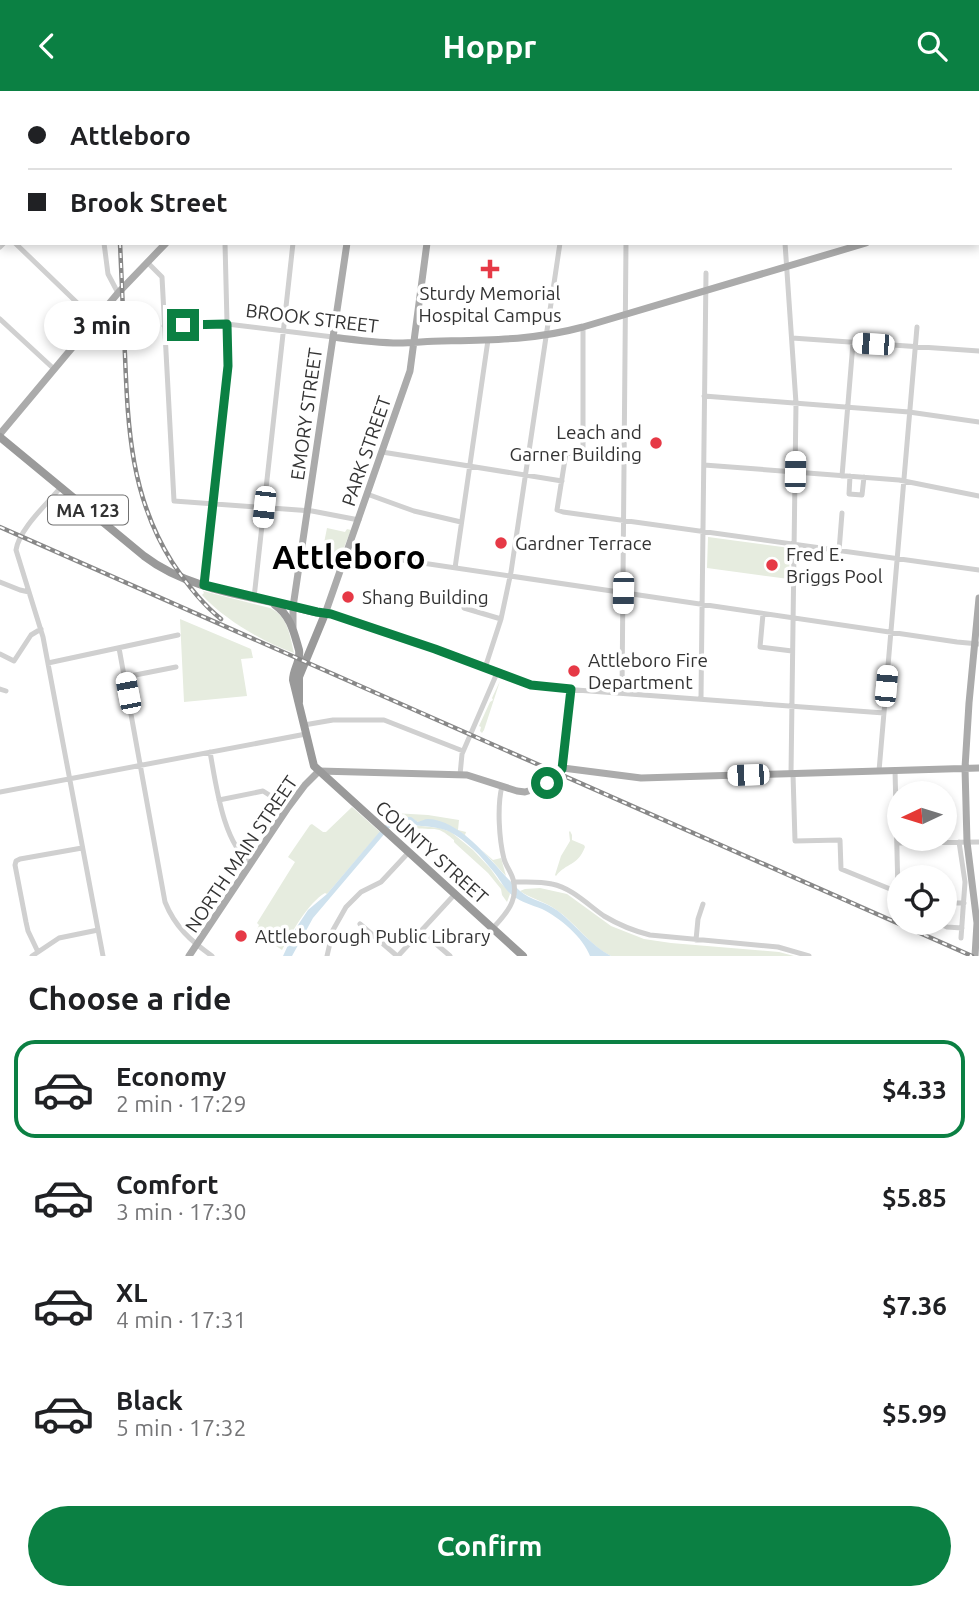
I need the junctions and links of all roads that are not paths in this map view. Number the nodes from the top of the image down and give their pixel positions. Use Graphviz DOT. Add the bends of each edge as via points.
graph roads {
  1 [pos="17,245"];
  2 [pos="104,245"];
  3 [pos="164,245"];
  4 [pos="225,245"];
  5 [pos="293,245"];
  6 [pos="347,245"];
  7 [pos="427,245"];
  8 [pos="560,245"];
  9 [pos="625,245"];
  10 [pos="785,245"];
  11 [pos="859,245"];
  12 [pos="147,261"];
  13 [pos="786,267"];
  14 [pos="706,273"];
  15 [pos="706,291"];
  16 [pos="118,293"];
  17 [pos="512,298"];
  18 [pos="552,299"];
  19 [pos="625,314"];
  20 [pos="0,319"];
  21 [pos="95,320"];
  22 [pos="227,324"];
  23 [pos="164,326"];
  24 [pos="583,327"];
  25 [pos="917,327"];
  26 [pos="284,331"];
  27 [pos="546,336"];
  28 [pos="333,337"];
  29 [pos="792,338"];
  30 [pos="488,340"];
  31 [pos="414,342"];
  32 [pos="853,343"];
  33 [pos="914,347"];
  34 [pos="979,351"];
  35 [pos="54,369"];
  36 [pos="704,396"];
  37 [pos="796,403"];
  38 [pos="847,407"];
  39 [pos="909,412"];
  40 [pos="979,422"];
  41 [pos="0,436"];
  42 [pos="382,452"];
  43 [pos="583,454"];
  44 [pos="624,458"];
  45 [pos="704,465"];
  46 [pos="470,466"];
  47 [pos="795,472"];
  48 [pos="526,475"];
  49 [pos="842,476"];
  50 [pos="850,476"];
  51 [pos="864,477"];
  52 [pos="562,481"];
  53 [pos="903,481"];
  54 [pos="61,487"];
  55 [pos="368,494"];
  56 [pos="979,496"];
  57 [pos="213,504"];
  58 [pos="264,507"];
  59 [pos="308,510"];
  60 [pos="842,513"];
  61 [pos="359,520"];
  62 [pos="461,521"];
  63 [pos="623,521"];
  64 [pos="703,532"];
  65 [pos="794,544"];
  66 [pos="839,551"];
  67 [pos="348,552"];
  68 [pos="897,559"];
  69 [pos="455,568"];
  70 [pos="979,570"];
  71 [pos="510,576"];
  72 [pos="0,582"];
  73 [pos="204,585"];
  74 [pos="29,592"];
  75 [pos="623,593"];
  76 [pos="254,598"];
  77 [pos="979,598"];
  78 [pos="269,601"];
  79 [pos="702,605"];
  80 [pos="293,607"];
  81 [pos="464,608"];
  82 [pos="325,614"];
  83 [pos="763,614"];
  84 [pos="793,618"];
  85 [pos="501,619"];
  86 [pos="41,629"];
  87 [pos="890,632"];
  88 [pos="178,635"];
  89 [pos="295,636"];
  90 [pos="315,638"];
  91 [pos="977,644"];
  92 [pos="119,648"];
  93 [pos="792,651"];
  94 [pos="0,654"];
  95 [pos="48,663"];
  96 [pos="176,667"];
  97 [pos="485,668"];
  98 [pos="497,673"];
  99 [pos="125,677"];
  100 [pos="571,689"];
  101 [pos="622,693"];
  102 [pos="701,699"];
  103 [pos="299,702"];
  104 [pos="979,705"];
  105 [pos="792,706"];
  106 [pos="968,706"];
  107 [pos="884,712"];
  108 [pos="305,730"];
  109 [pos="463,751"];
  110 [pos="210,752"];
  111 [pos="140,764"];
  112 [pos="965,768"];
  113 [pos="979,768"];
  114 [pos="562,769"];
  115 [pos="320,771"];
  116 [pos="879,771"];
  117 [pos="895,771"];
  118 [pos="792,774"];
  119 [pos="460,775"];
  120 [pos="69,778"];
  121 [pos="895,781"];
  122 [pos="502,786"];
  123 [pos="0,792"];
  124 [pos="219,800"];
  125 [pos="288,807"];
  126 [pos="957,842"];
  127 [pos="963,842"];
  128 [pos="979,842"];
  129 [pos="82,848"];
  130 [pos="409,852"];
  131 [pos="251,863"];
  132 [pos="514,883"];
  133 [pos="887,888"];
  134 [pos="455,894"];
  135 [pos="957,903"];
  136 [pos="964,903"];
  137 [pos="703,904"];
  138 [pos="360,924"];
  139 [pos="957,928"];
  140 [pos="962,928"];
  141 [pos="493,929"];
  142 [pos="97,930"];
  143 [pos="421,931"];
  144 [pos="961,938"];
  145 [pos="696,940"];
  146 [pos="197,945"];
  147 [pos="38,951"];
  148 [pos="32,956"];
  149 [pos="103,956"];
  150 [pos="189,956"];
  151 [pos="212,956"];
  152 [pos="327,956"];
  153 [pos="398,956"];
  154 [pos="450,956"];
  155 [pos="523,956"];
  156 [pos="809,956"];
  157 [pos="975,956"];
  1 -- 21 [label="street"];
  2 -- 16 [label="street" via="108,274"];
  3 -- 12 [label="main road"];
  4 -- 22 [label="street"];
  5 -- 26 [label="street"];
  6 -- 28 [label="main road, EMORY STREET"];
  7 -- 31 [label="main road, PARK STREET"];
  8 -- 18 [label="street"];
  9 -- 19 [label="street"];
  10 -- 13 [label="street"];
  11 -- 13 [label="main road, BROOK STREET"];
  12 -- 16 [label="main road"];
  12 -- 23 [label="street" via="162,275"];
  13 -- 15 [label="main road, BROOK STREET"];
  13 -- 29 [label="street"];
  14 -- 15 [label="street"];
  15 -- 19 [label="main road, BROOK STREET"];
  15 -- 36 [label="street"];
  16 -- 21 [label="main road"];
  17 -- 18 [label="street"];
  18 -- 27 [label="street"];
  19 -- 24 [label="main road, BROOK STREET"];
  19 -- 44 [label="street"];
  20 -- 35 [label="street"];
  21 -- 35 [label="main road"];
  22 -- 23 [label="street, BROOK STREET"];
  22 -- 26 [label="street, BROOK STREET"];
  22 -- 57 [label="street" via="228,366"];
  23 -- 57 [label="street" via="174,501"];
  24 -- 27 [label="main road, BROOK STREET"];
  24 -- 43 [label="street"];
  25 -- 33 [label="street"];
  26 -- 28 [label="street, BROOK STREET"];
  26 -- 58 [label="street"];
  27 -- 30 [label="main road, BROOK STREET"];
  27 -- 48 [label="street"];
  28 -- 31 [label="main road, BROOK STREET"];
  28 -- 59 [label="main road, EMORY STREET"];
  29 -- 32 [label="street"];
  29 -- 37 [label="street"];
  30 -- 31 [label="main road, BROOK STREET"];
  30 -- 46 [label="street"];
  31 -- 42 [label="main road, PARK STREET" via="409,374"];
  32 -- 33 [label="street"];
  32 -- 38 [label="street"];
  33 -- 34 [label="street"];
  33 -- 39 [label="street"];
  35 -- 41 [label="main road"];
  36 -- 37 [label="street"];
  36 -- 45 [label="street"];
  37 -- 38 [label="street"];
  37 -- 47 [label="street"];
  38 -- 39 [label="street"];
  38 -- 49 [label="street"];
  39 -- 40 [label="street"];
  39 -- 53 [label="street"];
  41 -- 54 [label="highway, MA 123"];
  42 -- 46 [label="street"];
  42 -- 55 [label="main road, PARK STREET"];
  43 -- 44 [label="street"];
  43 -- 52 [label="street" via="566,453"];
  44 -- 63 [label="street"];
  45 -- 47 [label="street"];
  45 -- 64 [label="street"];
  46 -- 48 [label="street"];
  46 -- 62 [label="street"];
  47 -- 49 [label="street"];
  47 -- 65 [label="street"];
  48 -- 52 [label="street"];
  48 -- 71 [label="street"];
  49 -- 50 [label="street"];
  50 -- 51 [label="street"];
  50 -- 51 [label="street" via="849,494 862,495"];
  51 -- 53 [label="street"];
  52 -- 63 [label="street" via="557,510"];
  53 -- 56 [label="street"];
  53 -- 68 [label="street"];
  54 -- 73 [label="highway, MA 123" via="156,565"];
  54 -- 74 [label="street" via="16,545"];
  55 -- 61 [label="main road, PARK STREET"];
  55 -- 62 [label="street"];
  57 -- 58 [label="street"];
  57 -- 73 [label="street"];
  58 -- 59 [label="street"];
  58 -- 76 [label="street"];
  59 -- 61 [label="street"];
  59 -- 80 [label="main road, EMORY STREET"];
  60 -- 66 [label="street"];
  61 -- 67 [label="main road, PARK STREET"];
  62 -- 69 [label="street"];
  63 -- 64 [label="street"];
  63 -- 75 [label="street"];
  64 -- 65 [label="street"];
  64 -- 79 [label="street"];
  65 -- 66 [label="street"];
  65 -- 84 [label="street"];
  66 -- 68 [label="street"];
  67 -- 69 [label="street"];
  67 -- 82 [label="main road, PARK STREET"];
  68 -- 70 [label="street"];
  68 -- 87 [label="street"];
  69 -- 71 [label="street"];
  71 -- 75 [label="street"];
  71 -- 85 [label="street"];
  72 -- 74 [label="street"];
  73 -- 76 [label="highway, MA 123"];
  74 -- 86 [label="street"];
  75 -- 79 [label="street"];
  75 -- 101 [label="street"];
  76 -- 78 [label="highway, MA 123"];
  77 -- 91 [label="main road"];
  78 -- 80 [label="highway, MA 123"];
  78 -- 89 [label="highway" via="284,612"];
  79 -- 83 [label="street"];
  79 -- 102 [label="street"];
  80 -- 82 [label="highway, MA 123"];
  80 -- 89 [label="main road, EMORY STREET"];
  81 -- 85 [label="street"];
  82 -- 90 [label="highway, PARK STREET"];
  82 -- 97 [label="street"];
  83 -- 84 [label="street"];
  83 -- 93 [label="street" via="760,647"];
  84 -- 87 [label="street"];
  84 -- 93 [label="street"];
  85 -- 97 [label="street"];
  86 -- 94 [label="street" via="14,661"];
  86 -- 95 [label="street"];
  87 -- 91 [label="street"];
  87 -- 107 [label="street"];
  88 -- 92 [label="street"];
  89 -- 90 [label="highway" via="304,643"];
  89 -- 103 [label="highway, PARK STREET" via="300,654 293,677"];
  90 -- 103 [label="highway, PARK STREET" via="299,677"];
  91 -- 106 [label="main road"];
  92 -- 95 [label="street"];
  92 -- 99 [label="street"];
  93 -- 105 [label="street"];
  95 -- 120 [label="street"];
  96 -- 99 [label="street"];
  97 -- 98 [label="street"];
  98 -- 100 [label="street" via="536,687"];
  98 -- 109 [label="street"];
  99 -- 111 [label="street"];
  100 -- 101 [label="street"];
  100 -- 114 [label="street"];
  101 -- 102 [label="street"];
  102 -- 105 [label="street"];
  103 -- 108 [label="highway, PARK STREET"];
  104 -- 106 [label="street"];
  105 -- 107 [label="street"];
  105 -- 118 [label="street"];
  106 -- 112 [label="main road"];
  107 -- 116 [label="street"];
  108 -- 109 [label="street" via="333,720 384,720"];
  108 -- 110 [label="street"];
  108 -- 115 [label="highway, PARK STREET" via="313,764"];
  109 -- 119 [label="street"];
  110 -- 111 [label="street"];
  110 -- 124 [label="street"];
  111 -- 120 [label="street"];
  111 -- 146 [label="street" via="165,902 177,925"];
  112 -- 113 [label="main road"];
  112 -- 117 [label="main road"];
  112 -- 127 [label="main road"];
  114 -- 118 [label="main road" via="637,778"];
  114 -- 122 [label="main road" via="530,791"];
  115 -- 119 [label="main road"];
  115 -- 125 [label="main road, NORTH MAIN STREET"];
  115 -- 130 [label="highway, COUNTY STREET"];
  116 -- 117 [label="main road"];
  116 -- 118 [label="main road"];
  117 -- 121 [label="street"];
  118 -- 133 [label="street" via="795,841 840,840 841,869"];
  119 -- 122 [label="main road"];
  120 -- 123 [label="street"];
  120 -- 129 [label="street"];
  122 -- 132 [label="street" via="501,841"];
  124 -- 125 [label="street" via="263,791"];
  124 -- 131 [label="street" via="237,850"];
  125 -- 131 [label="main road, NORTH MAIN STREET"];
  126 -- 127 [label="street"];
  127 -- 128 [label="street"];
  127 -- 136 [label="street"];
  127 -- 157 [label="main road" via="977,916"];
  129 -- 142 [label="street"];
  129 -- 147 [label="street" via="16,862 28,931"];
  130 -- 134 [label="highway, COUNTY STREET"];
  130 -- 152 [label="street" via="380,883 361,892 345,909 332,933"];
  131 -- 146 [label="main road, NORTH MAIN STREET"];
  132 -- 141 [label="street" via="514,898"];
  132 -- 145 [label="street" via="554,884 629,928"];
  134 -- 141 [label="highway, COUNTY STREET"];
  134 -- 143 [label="street"];
  135 -- 136 [label="street"];
  136 -- 140 [label="street"];
  137 -- 145 [label="street"];
  138 -- 153 [label="street"];
  139 -- 140 [label="street"];
  140 -- 144 [label="street"];
  141 -- 155 [label="highway, COUNTY STREET"];
  142 -- 147 [label="street" via="59,938"];
  142 -- 149 [label="street"];
  143 -- 153 [label="street"];
  143 -- 154 [label="street"];
  145 -- 156 [label="street" via="778,947"];
  146 -- 150 [label="main road, NORTH MAIN STREET"];
  146 -- 151 [label="street"];
  147 -- 148 [label="street"];
}
